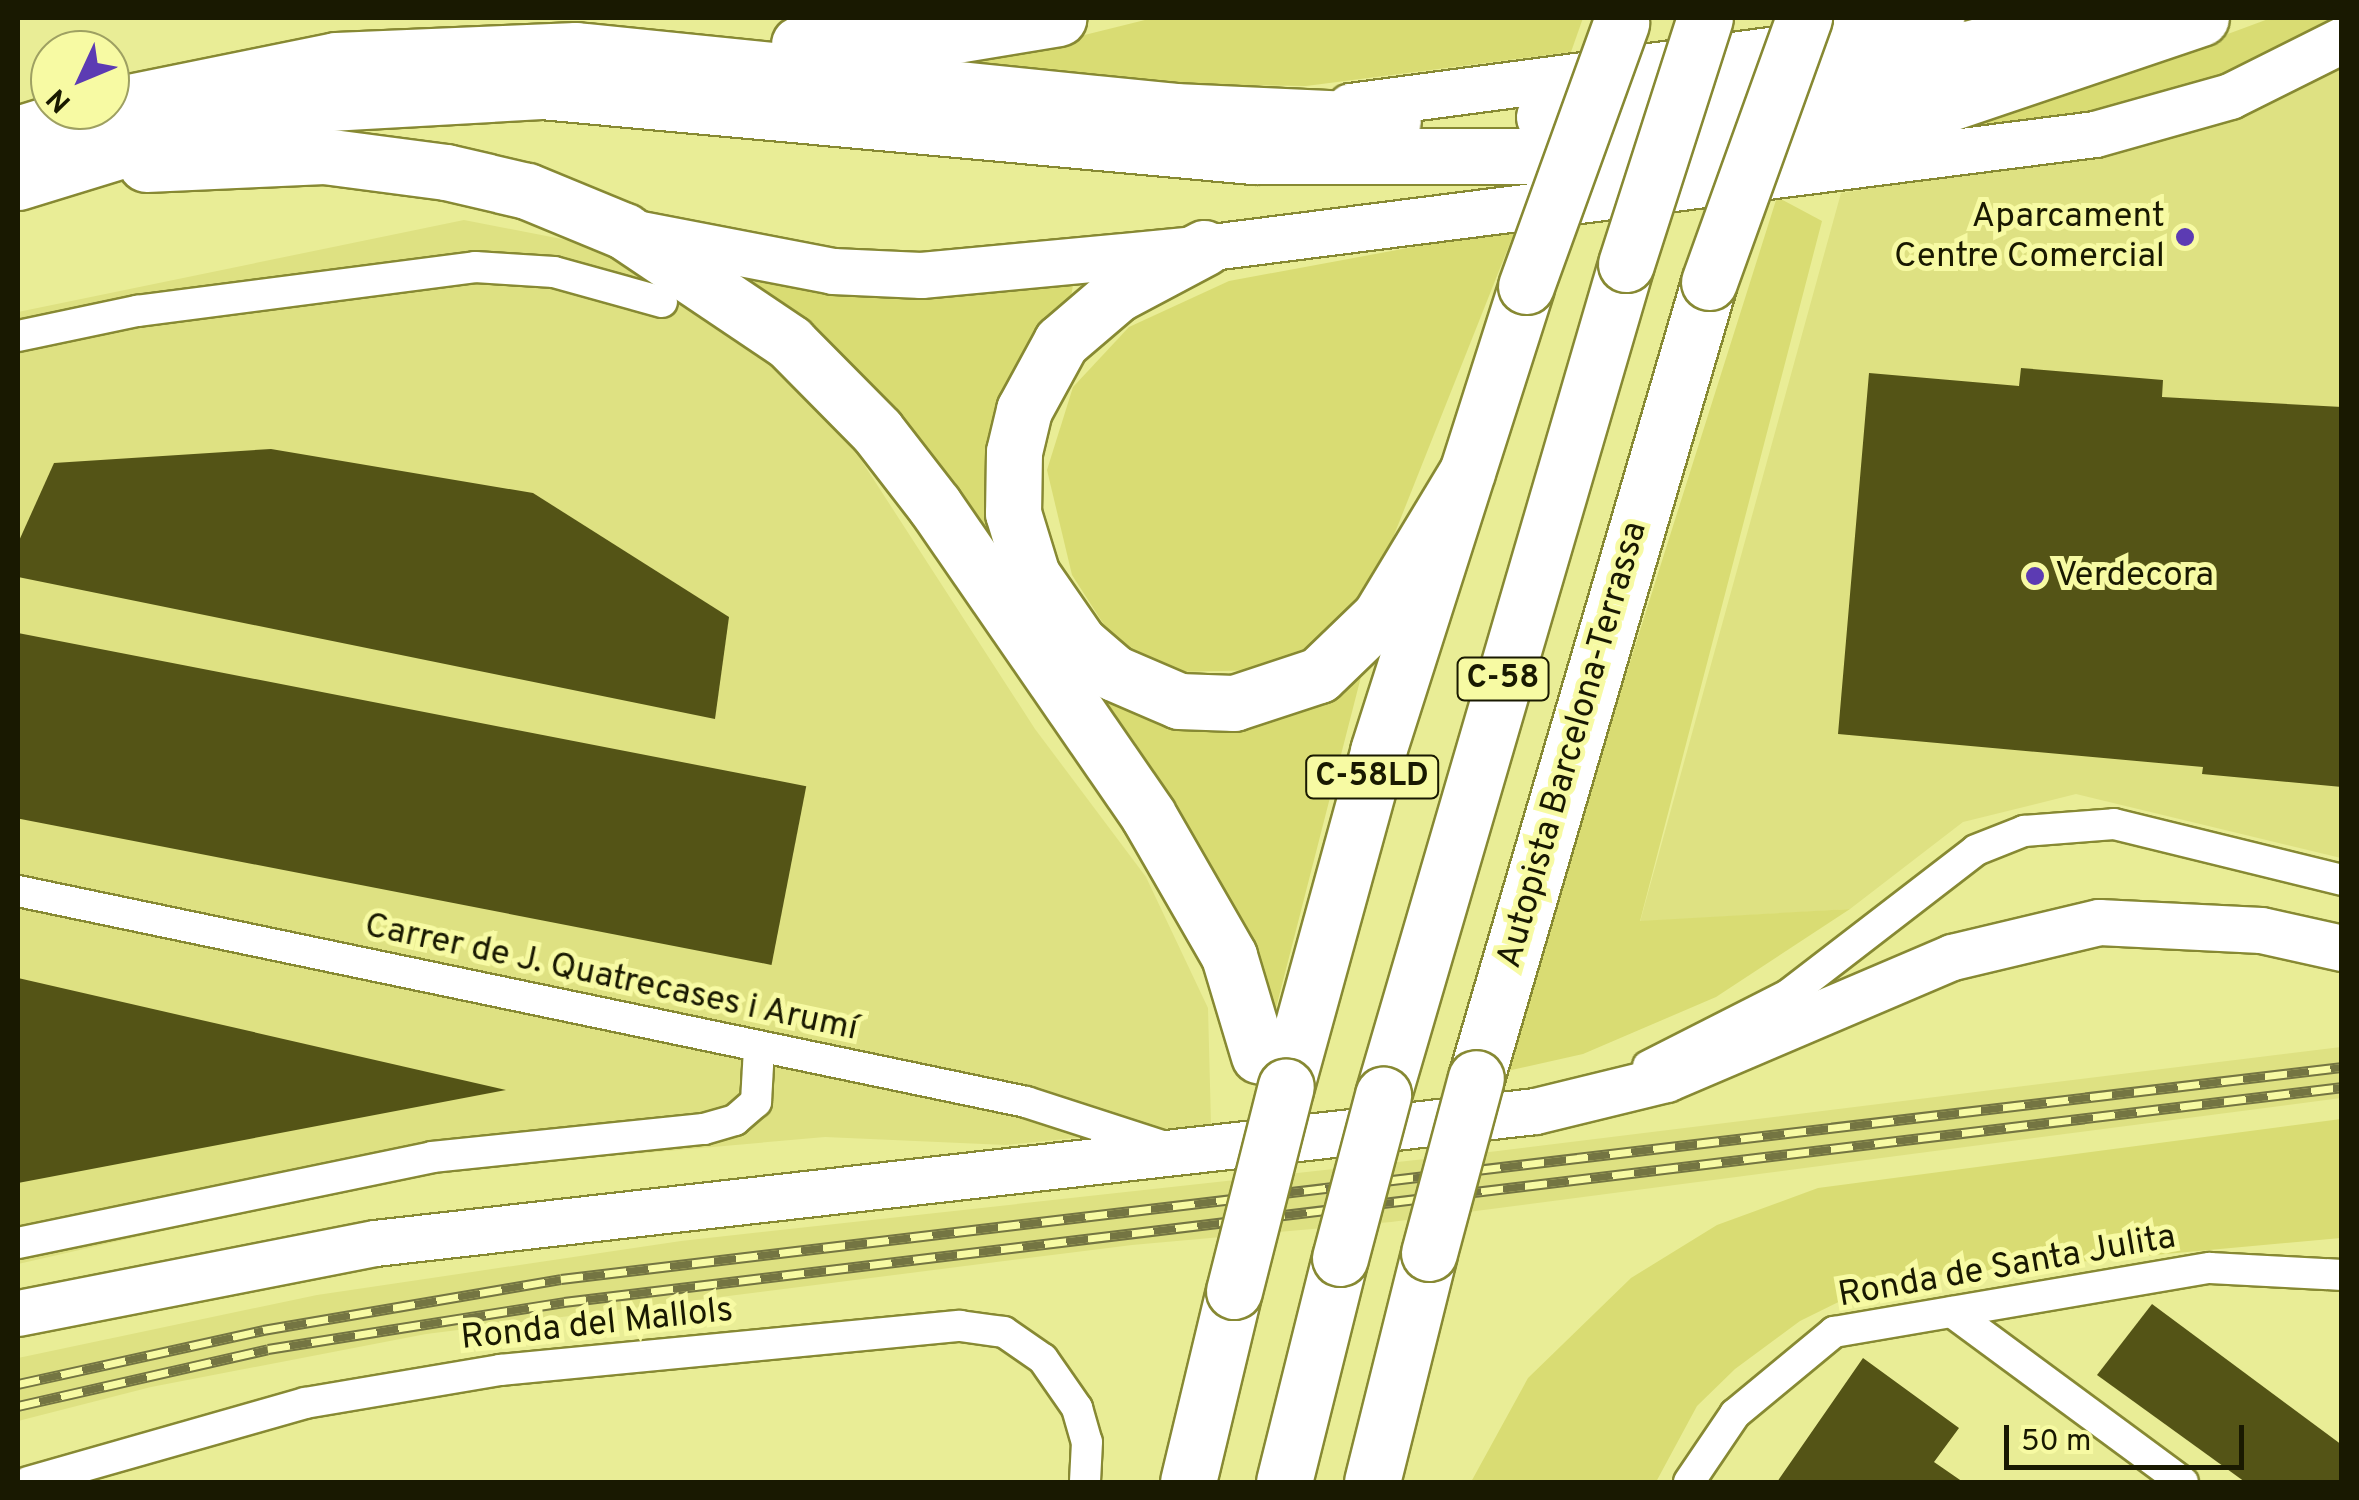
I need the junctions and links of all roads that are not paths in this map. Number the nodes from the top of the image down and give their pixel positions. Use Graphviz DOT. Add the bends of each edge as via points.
graph roads {
  1 [pos="1059,18"];
  2 [pos="1705,18"];
  3 [pos="1804,18"];
  4 [pos="1941,18"];
  5 [pos="2087,18"];
  6 [pos="2201,18"];
  7 [pos="1622,20"];
  8 [pos="2342,40"];
  9 [pos="641,53"];
  10 [pos="130,101"];
  11 [pos="1272,116"];
  12 [pos="69,130"];
  13 [pos="28,162"];
  14 [pos="624,231"];
  15 [pos="1204,248"];
  16 [pos="662,302"];
  17 [pos="18,336"];
  18 [pos="1467,472"];
  19 [pos="2342,880"];
  20 [pos="18,891"];
  21 [pos="2342,948"];
  22 [pos="759,1049"];
  23 [pos="1273,1071"];
  24 [pos="1580,1102"];
  25 [pos="1185,1153"];
  26 [pos="18,1243"];
  27 [pos="2342,1275"];
  28 [pos="1952,1312"];
  29 [pos="18,1313"];
  30 [pos="114,1473"];
  31 [pos="28,1482"];
  32 [pos="1085,1482"];
  33 [pos="1188,1482"];
  34 [pos="1284,1482"];
  35 [pos="1372,1482"];
  36 [pos="1690,1482"];
  37 [pos="2183,1482"];
  1 -- 9 [label="highway" via="910,40"];
  2 -- 34 [label="highway, C-58, bridge" via="1626,264 1383,1094"];
  3 -- 35 [label="highway, Autopista Barcelona-Terrassa / C-58, bridge" via="1709,282 1476,1078"];
  4 -- 11 [label="street" via="1820,43"];
  5 -- 11 [label="highway" via="1924,64 1697,103 1526,119"];
  6 -- 13 [label="highway" via="1929,110 1684,144 1530,156 1253,156 540,91 311,104"];
  7 -- 18 [label="highway, C-58LD, bridge"];
  8 -- 15 [label="street" via="2230,96 2095,134"];
  9 -- 10 [label="highway" via="385,55 222,78"];
  9 -- 11 [label="highway" via="1064,101"];
  12 -- 13 [label="highway"];
  13 -- 14 [label="highway" via="362,159 527,191"];
  14 -- 15 [label="street" via="833,271 921,276"];
  14 -- 23 [label="highway" via="789,342 877,431 935,506 1208,910"];
  15 -- 18 [label="highway" via="1087,316 1061,342 1024,410 1010,487 1018,535 1059,619 1090,653 1114,673 1179,701 1234,703 1291,689 1340,658 1380,616"];
  16 -- 17 [label="street" via="554,272 475,267 137,311"];
  18 -- 23 [label="highway, C-58LD"];
  19 -- 24 [label="street" via="2114,824 2024,831 1976,850 1788,995"];
  20 -- 22 [label="street, Carrer de J. Quatrecases i Arumí"];
  21 -- 24 [label="street" via="2180,921 2100,922 2025,935 1952,957 1666,1079"];
  22 -- 25 [label="street, Carrer de J. Quatrecases i Arumí" via="1026,1102"];
  22 -- 26 [label="street" via="756,1102 735,1120 704,1129 432,1156"];
  23 -- 33 [label="highway, bridge" via="1269,1152"];
  24 -- 25 [label="street"];
  25 -- 29 [label="street" via="375,1243"];
  27 -- 28 [label="street, Ronda de Santa Julita" via="2210,1268"];
  28 -- 36 [label="street, Ronda de Santa Julita" via="1834,1332 1735,1414"];
  28 -- 37 [label="street"];
  30 -- 31 [label="street, Ronda del Mallols"];
  30 -- 32 [label="street, Ronda del Mallols" via="304,1403 500,1370 960,1326 1004,1332 1043,1360 1077,1408 1087,1442"];
}
